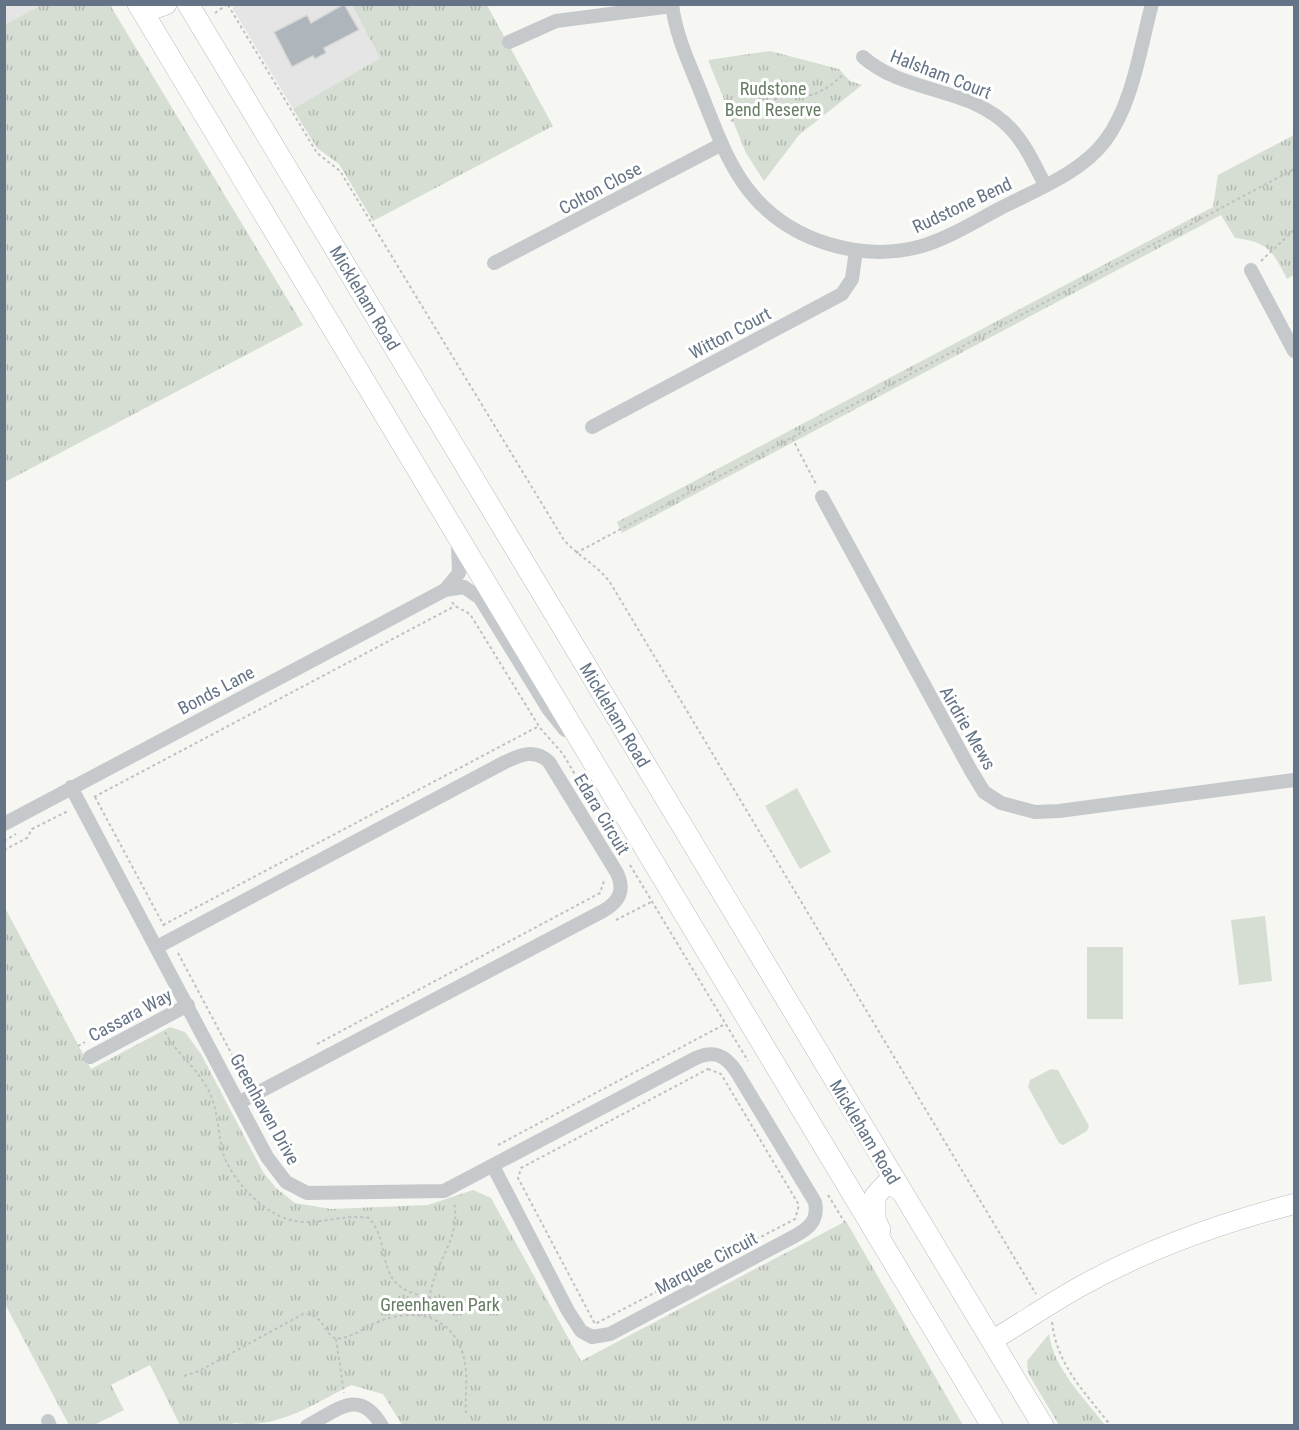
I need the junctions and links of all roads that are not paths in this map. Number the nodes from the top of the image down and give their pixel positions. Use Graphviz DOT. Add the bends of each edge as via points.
graph roads {
  1 [pos="166,4"];
  2 [pos="1152,4"];
  3 [pos="672,5"];
  4 [pos="199,6"];
  5 [pos="145,7"];
  6 [pos="509,42"];
  7 [pos="863,57"];
  8 [pos="722,144"];
  9 [pos="1045,185"];
  10 [pos="856,250"];
  11 [pos="494,263"];
  12 [pos="1251,270"];
  13 [pos="1294,351"];
  14 [pos="592,427"];
  15 [pos="822,496"];
  16 [pos="452,529"];
  17 [pos="445,590"];
  18 [pos="590,759"];
  19 [pos="1294,780"];
  20 [pos="71,787"];
  21 [pos="4,824"];
  22 [pos="157,947"];
  23 [pos="188,1005"];
  24 [pos="90,1057"];
  25 [pos="696,1058"];
  26 [pos="240,1102"];
  27 [pos="492,1166"];
  28 [pos="899,1189"];
  29 [pos="1294,1204"];
  30 [pos="902,1276"];
  31 [pos="993,1340"];
  32 [pos="307,1425"];
  33 [pos="382,1425"];
  34 [pos="992,1425"];
  35 [pos="1043,1425"];
  1 -- 5 [label="main road"];
  2 -- 9 [label="street, Rudstone Bend" via="1124,106 1113,129 1084,162"];
  3 -- 6 [label="street" via="556,21"];
  3 -- 8 [label="street, Rudstone Bend" via="679,37"];
  4 -- 28 [label="main road, Mickleham Road"];
  5 -- 16 [label="main road"];
  7 -- 9 [label="street, Halsham Court" via="884,73 991,111 1019,139"];
  8 -- 10 [label="street, Rudstone Bend" via="741,180 774,216 822,241"];
  8 -- 11 [label="street, Colton Close"];
  9 -- 10 [label="street, Rudstone Bend" via="931,243 905,250"];
  10 -- 14 [label="street, Witton Court" via="852,279 842,294"];
  12 -- 13 [label="street"];
  15 -- 19 [label="street, Airdrie Mews" via="970,769 984,792 1001,803 1027,811 1059,811"];
  16 -- 17 [label="street" via="460,553 460,569 458,577"];
  16 -- 18 [label="main road"];
  17 -- 18 [label="street" via="464,587 480,598 549,710"];
  17 -- 20 [label="street, Bonds Lane"];
  18 -- 30 [label="main road"];
  20 -- 21 [label="street, Bonds Lane"];
  20 -- 22 [label="street, Greenhaven Drive"];
  22 -- 23 [label="street, Greenhaven Drive"];
  22 -- 26 [label="street, Edara Circuit" via="528,753 549,762 617,873 620,895 613,905"];
  23 -- 24 [label="street, Cassara Way"];
  23 -- 26 [label="street, Greenhaven Drive"];
  25 -- 27 [label="street, Greenhaven Drive"];
  25 -- 27 [label="street, Marquee Circuit" via="711,1053 719,1055 736,1071 815,1202 814,1220 803,1232 604,1337 592,1337 581,1331 572,1318"];
  26 -- 27 [label="street, Greenhaven Drive" via="276,1172 301,1191 427,1193 449,1189"];
  28 -- 30 [label="main road" via="891,1183 884,1185 875,1196 874,1208 875,1219"];
  28 -- 31 [label="main road, Mickleham Road"];
  29 -- 31 [label="street" via="1208,1229 1163,1247 1083,1285"];
  30 -- 34 [label="main road"];
  31 -- 35 [label="main road, Mickleham Road"];
  32 -- 33 [label="street" via="349,1404 362,1404 373,1411"];
}
